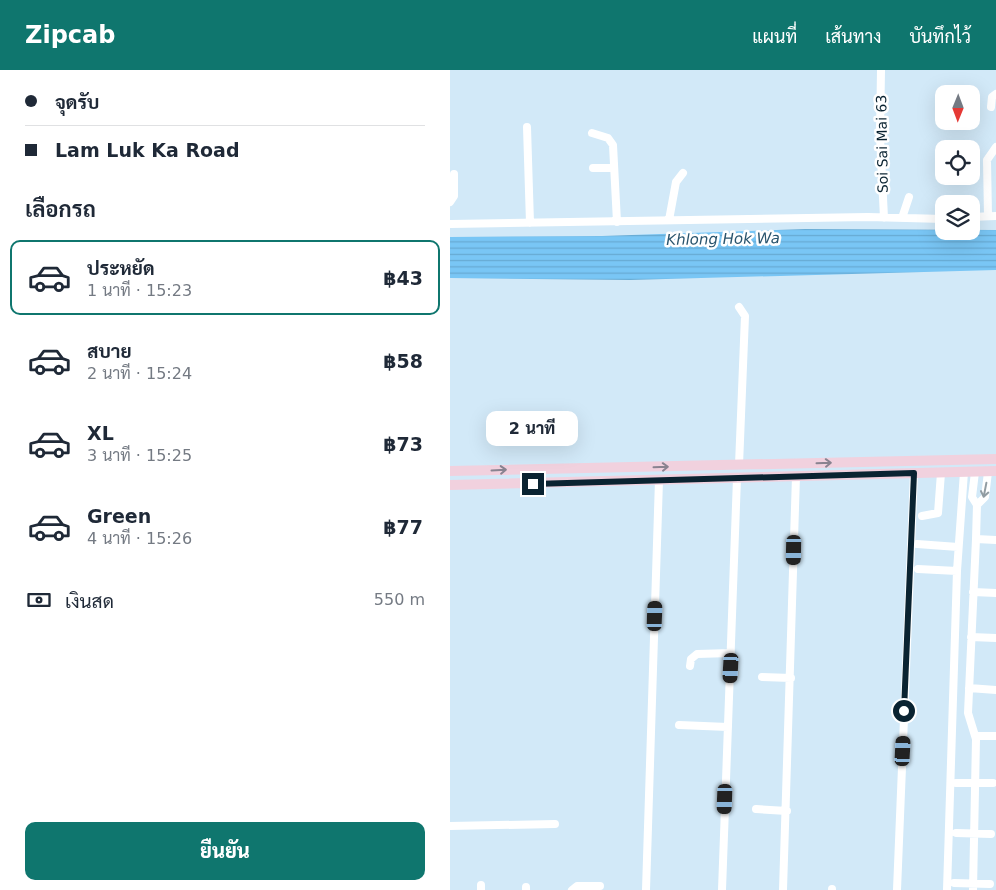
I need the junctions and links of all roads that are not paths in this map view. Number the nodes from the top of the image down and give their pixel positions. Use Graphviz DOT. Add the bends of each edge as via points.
graph roads {
  1 [pos="881,70"];
  2 [pos="996,94"];
  3 [pos="991,108"];
  4 [pos="527,127"];
  5 [pos="592,133"];
  6 [pos="996,147"];
  7 [pos="592,168"];
  8 [pos="614,168"];
  9 [pos="683,173"];
  10 [pos="454,174"];
  11 [pos="909,197"];
  12 [pos="450,202"];
  13 [pos="992,216"];
  14 [pos="884,218"];
  15 [pos="902,218"];
  16 [pos="935,219"];
  17 [pos="669,220"];
  18 [pos="617,222"];
  19 [pos="450,224"];
  20 [pos="530,224"];
  21 [pos="739,307"];
  22 [pos="996,459"];
  23 [pos="739,465"];
  24 [pos="450,471"];
  25 [pos="969,472"];
  26 [pos="992,472"];
  27 [pos="914,473"];
  28 [pos="941,473"];
  29 [pos="796,476"];
  30 [pos="737,478"];
  31 [pos="659,480"];
  32 [pos="450,485"];
  33 [pos="977,505"];
  34 [pos="922,516"];
  35 [pos="976,539"];
  36 [pos="996,540"];
  37 [pos="917,544"];
  38 [pos="958,547"];
  39 [pos="918,569"];
  40 [pos="957,571"];
  41 [pos="973,592"];
  42 [pos="996,593"];
  43 [pos="971,637"];
  44 [pos="996,638"];
  45 [pos="730,653"];
  46 [pos="690,666"];
  47 [pos="762,677"];
  48 [pos="791,678"];
  49 [pos="969,688"];
  50 [pos="996,690"];
  51 [pos="679,725"];
  52 [pos="728,727"];
  53 [pos="976,736"];
  54 [pos="996,736"];
  55 [pos="956,783"];
  56 [pos="976,783"];
  57 [pos="993,783"];
  58 [pos="756,809"];
  59 [pos="787,811"];
  60 [pos="556,824"];
  61 [pos="450,826"];
  62 [pos="956,833"];
  63 [pos="975,833"];
  64 [pos="991,834"];
  65 [pos="954,882"];
  66 [pos="990,884"];
  67 [pos="600,886"];
  68 [pos="973,887"];
  69 [pos="572,890"];
  70 [pos="646,890"];
  71 [pos="722,890"];
  72 [pos="783,890"];
  73 [pos="897,890"];
  74 [pos="948,890"];
  1 -- 14 [label="street, Soi Sai Mai 63"];
  2 -- 3 [label="street" via="992,97"];
  4 -- 20 [label="street"];
  5 -- 8 [label="street" via="604,135 612,142"];
  6 -- 13 [label="street" via="987,160"];
  7 -- 8 [label="street"];
  8 -- 18 [label="street"];
  9 -- 17 [label="street" via="676,182"];
  10 -- 12 [label="street" via="454,196"];
  11 -- 15 [label="street"];
  14 -- 15 [label="street"];
  14 -- 17 [label="street"];
  15 -- 16 [label="street"];
  17 -- 18 [label="street"];
  18 -- 20 [label="street"];
  19 -- 20 [label="street"];
  21 -- 23 [label="street" via="746,316"];
  23 -- 22 [label="main road, one-way"];
  24 -- 23 [label="main road, one-way"];
  25 -- 26 [label="main road"];
  25 -- 28 [label="main road"];
  25 -- 33 [label="street" via="972,497"];
  25 -- 38 [label="street"];
  26 -- 33 [label="street, one-way" via="984,498"];
  27 -- 28 [label="main road"];
  27 -- 29 [label="main road"];
  27 -- 73 [label="street"];
  28 -- 34 [label="street" via="938,513"];
  29 -- 30 [label="main road"];
  29 -- 48 [label="street"];
  30 -- 31 [label="main road"];
  30 -- 45 [label="street"];
  31 -- 32 [label="main road"];
  31 -- 70 [label="street"];
  33 -- 35 [label="street"];
  35 -- 36 [label="street"];
  35 -- 41 [label="street"];
  37 -- 38 [label="street"];
  38 -- 40 [label="street"];
  39 -- 40 [label="street"];
  40 -- 74 [label="street"];
  41 -- 42 [label="street"];
  41 -- 43 [label="street"];
  43 -- 44 [label="street"];
  43 -- 49 [label="street"];
  45 -- 46 [label="street" via="697,654 691,659"];
  45 -- 52 [label="street"];
  47 -- 48 [label="street"];
  48 -- 59 [label="street"];
  49 -- 50 [label="street"];
  49 -- 53 [label="street" via="968,713"];
  51 -- 52 [label="street"];
  52 -- 71 [label="street"];
  53 -- 54 [label="street"];
  53 -- 56 [label="street"];
  55 -- 56 [label="street"];
  56 -- 57 [label="street"];
  56 -- 63 [label="street"];
  58 -- 59 [label="street"];
  59 -- 72 [label="street"];
  60 -- 61 [label="street"];
  62 -- 63 [label="street"];
  63 -- 64 [label="street"];
  63 -- 68 [label="street"];
  65 -- 68 [label="street"];
  66 -- 68 [label="street"];
  67 -- 69 [label="street" via="577,886"];
}
